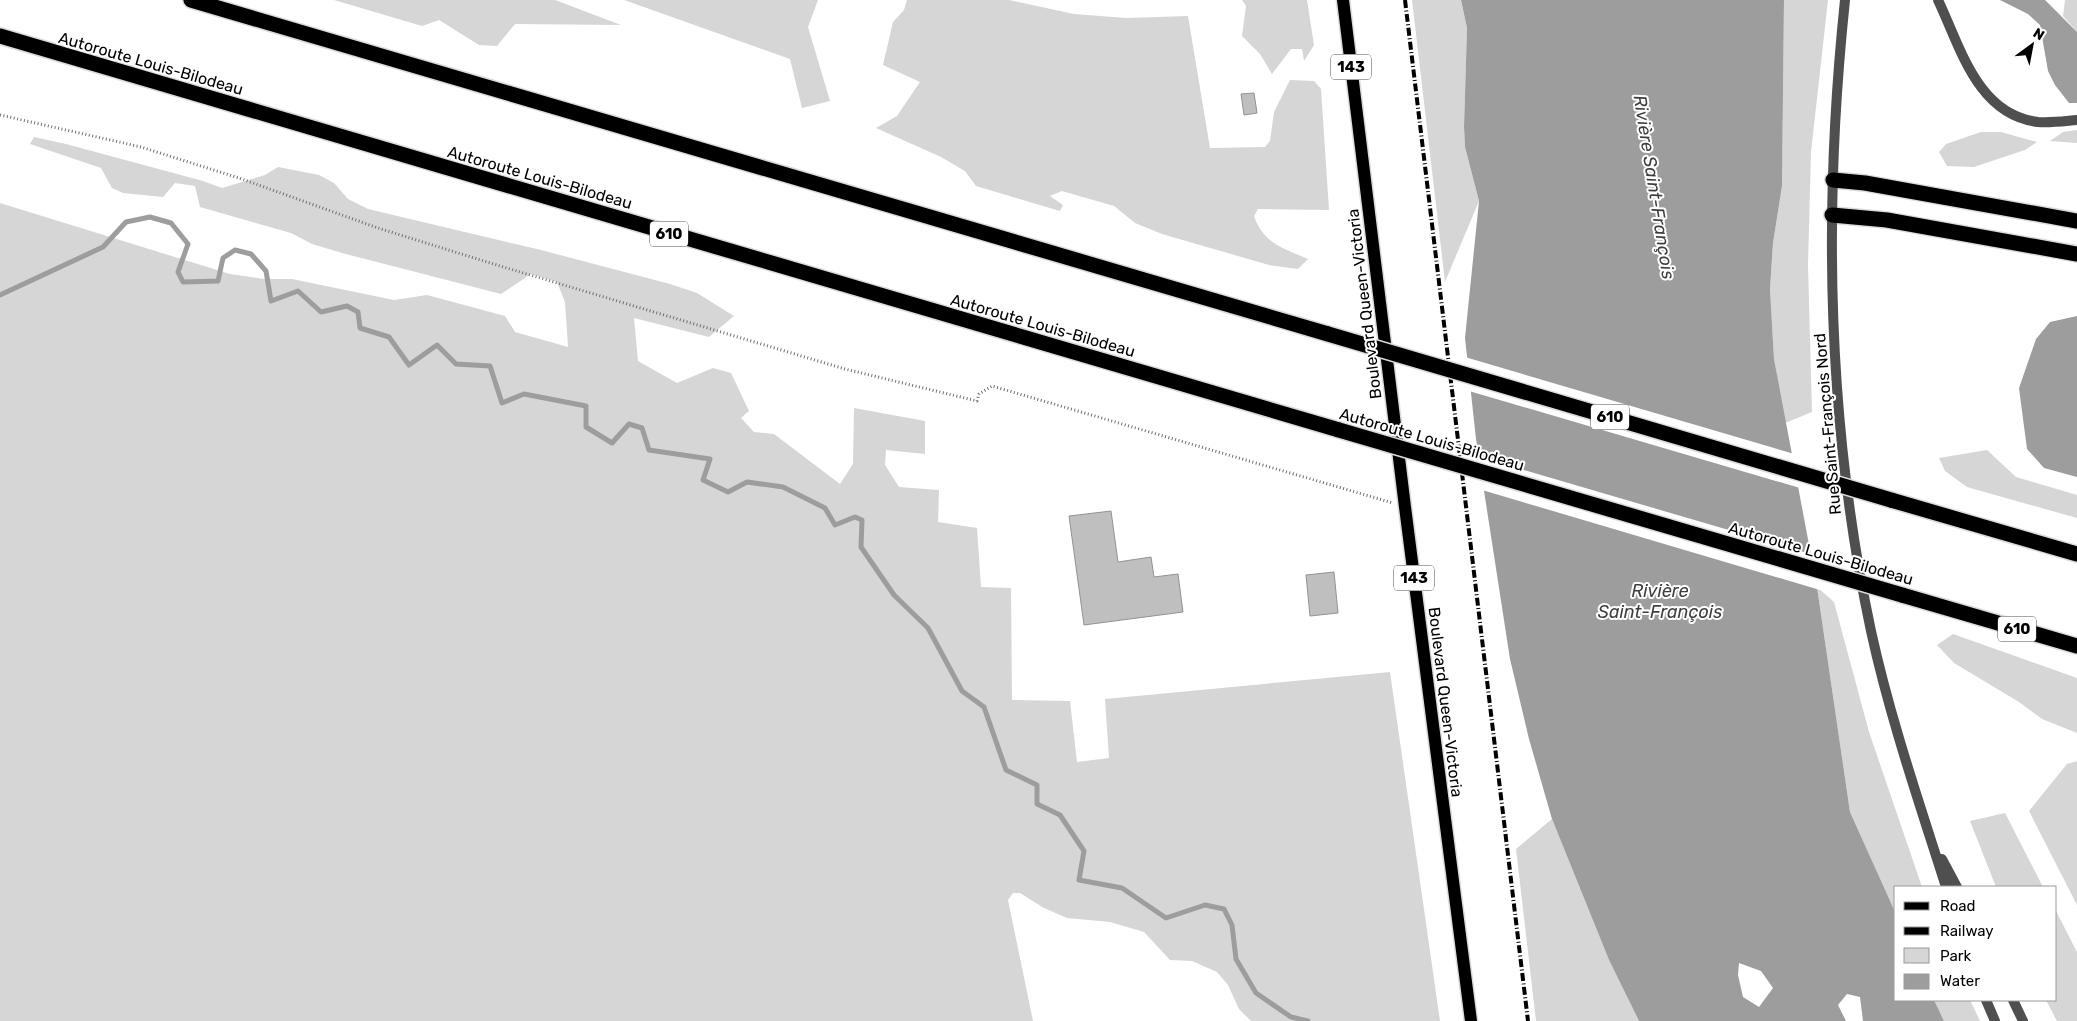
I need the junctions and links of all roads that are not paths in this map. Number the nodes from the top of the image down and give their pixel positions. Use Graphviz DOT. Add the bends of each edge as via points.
graph roads {
  1 [pos="191,0"];
  2 [pos="1343,0"];
  3 [pos="1845,0"];
  4 [pos="1938,0"];
  5 [pos="0,36"];
  6 [pos="2077,120"];
  7 [pos="1833,180"];
  8 [pos="1832,215"];
  9 [pos="2077,221"];
  10 [pos="2077,254"];
  11 [pos="2077,554"];
  12 [pos="2077,646"];
  13 [pos="1930,836"];
  14 [pos="1946,886"];
  15 [pos="1956,886"];
  16 [pos="1986,1001"];
  17 [pos="2013,1001"];
  18 [pos="1471,1021"];
  19 [pos="1995,1021"];
  20 [pos="2023,1021"];
  1 -- 11 [label="highway, 610, bridge"];
  2 -- 18 [label="main road, Boulevard Queen-Victoria / 143"];
  3 -- 7 [label="street, Rue Saint-François Nord"];
  4 -- 6 [label="street" via="1963,58 1988,96 2014,114 2030,120"];
  5 -- 12 [label="highway, Autoroute Louis-Bilodeau / 610, bridge"];
  7 -- 8 [label="street, Rue Saint-François Nord"];
  7 -- 9 [label="highway"];
  8 -- 10 [label="highway" via="1887,220"];
  8 -- 13 [label="street, Rue Saint-François Nord" via="1835,352 1844,469 1857,554 1882,677"];
  13 -- 14 [label="street, Rue Saint-François Nord"];
  13 -- 15 [label="street, Rue Saint-François Nord"];
  16 -- 19 [label="street"];
  17 -- 20 [label="street"];
}
